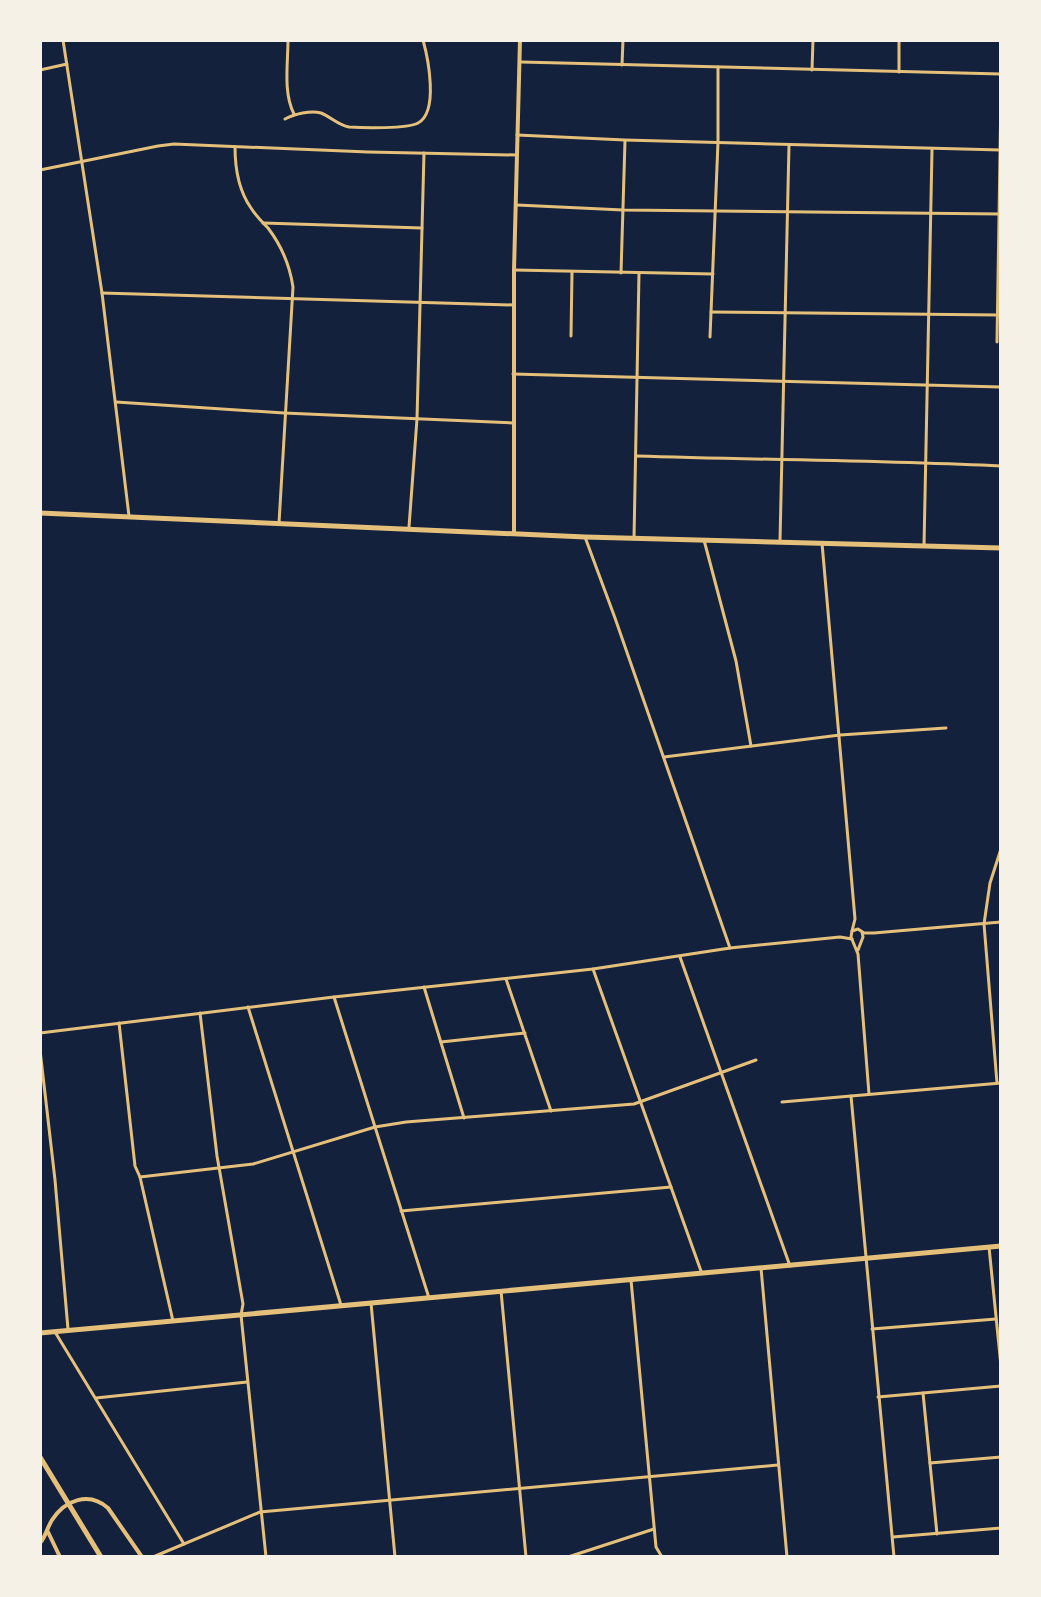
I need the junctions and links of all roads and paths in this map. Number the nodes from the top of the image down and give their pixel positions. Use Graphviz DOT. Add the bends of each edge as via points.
graph roads {
  1 [pos="63,40"];
  2 [pos="288,40"];
  3 [pos="423,40"];
  4 [pos="520,40"];
  5 [pos="623,40"];
  6 [pos="813,40"];
  7 [pos="899,40"];
  8 [pos="520,62"];
  9 [pos="67,64"];
  10 [pos="622,65"];
  11 [pos="718,67"];
  12 [pos="40,70"];
  13 [pos="812,70"];
  14 [pos="899,72"];
  15 [pos="1001,74"];
  16 [pos="1001,93"];
  17 [pos="294,114"];
  18 [pos="285,119"];
  19 [pos="517,135"];
  20 [pos="625,140"];
  21 [pos="718,142"];
  22 [pos="789,145"];
  23 [pos="235,147"];
  24 [pos="932,148"];
  25 [pos="1000,150"];
  26 [pos="424,153"];
  27 [pos="516,155"];
  28 [pos="82,162"];
  29 [pos="40,170"];
  30 [pos="516,205"];
  31 [pos="623,210"];
  32 [pos="716,211"];
  33 [pos="787,212"];
  34 [pos="931,213"];
  35 [pos="1000,214"];
  36 [pos="263,223"];
  37 [pos="422,228"];
  38 [pos="514,270"];
  39 [pos="572,272"];
  40 [pos="621,273"];
  41 [pos="639,273"];
  42 [pos="713,274"];
  43 [pos="999,281"];
  44 [pos="102,293"];
  45 [pos="292,298"];
  46 [pos="421,302"];
  47 [pos="514,305"];
  48 [pos="711,312"];
  49 [pos="786,313"];
  50 [pos="928,314"];
  51 [pos="998,315"];
  52 [pos="571,336"];
  53 [pos="710,337"];
  54 [pos="997,342"];
  55 [pos="513,374"];
  56 [pos="637,377"];
  57 [pos="784,381"];
  58 [pos="927,386"];
  59 [pos="1001,387"];
  60 [pos="116,402"];
  61 [pos="284,413"];
  62 [pos="417,419"];
  63 [pos="514,423"];
  64 [pos="636,456"];
  65 [pos="781,460"];
  66 [pos="924,462"];
  67 [pos="1001,466"];
  68 [pos="40,513"];
  69 [pos="129,518"];
  70 [pos="278,525"];
  71 [pos="409,531"];
  72 [pos="514,535"];
  73 [pos="585,537"];
  74 [pos="634,539"];
  75 [pos="704,540"];
  76 [pos="780,542"];
  77 [pos="822,543"];
  78 [pos="924,546"];
  79 [pos="1001,548"];
  80 [pos="946,728"];
  81 [pos="840,735"];
  82 [pos="751,746"];
  83 [pos="663,757"];
  84 [pos="1001,849"];
  85 [pos="855,919"];
  86 [pos="1001,922"];
  87 [pos="984,924"];
  88 [pos="852,932"];
  89 [pos="862,932"];
  90 [pos="874,933"];
  91 [pos="840,937"];
  92 [pos="862,939"];
  93 [pos="852,940"];
  94 [pos="730,948"];
  95 [pos="858,954"];
  96 [pos="680,957"];
  97 [pos="593,969"];
  98 [pos="506,979"];
  99 [pos="424,987"];
  100 [pos="334,997"];
  101 [pos="248,1007"];
  102 [pos="200,1013"];
  103 [pos="119,1023"];
  104 [pos="40,1033"];
  105 [pos="525,1033"];
  106 [pos="441,1042"];
  107 [pos="40,1050"];
  108 [pos="756,1060"];
  109 [pos="721,1072"];
  110 [pos="999,1083"];
  111 [pos="869,1094"];
  112 [pos="851,1096"];
  113 [pos="640,1102"];
  114 [pos="782,1102"];
  115 [pos="551,1111"];
  116 [pos="464,1118"];
  117 [pos="375,1127"];
  118 [pos="293,1152"];
  119 [pos="219,1168"];
  120 [pos="140,1177"];
  121 [pos="671,1187"];
  122 [pos="401,1211"];
  123 [pos="1001,1246"];
  124 [pos="989,1247"];
  125 [pos="865,1259"];
  126 [pos="790,1266"];
  127 [pos="761,1268"];
  128 [pos="702,1273"];
  129 [pos="631,1280"];
  130 [pos="501,1291"];
  131 [pos="429,1298"];
  132 [pos="371,1303"];
  133 [pos="342,1306"];
  134 [pos="241,1315"];
  135 [pos="996,1319"];
  136 [pos="173,1321"];
  137 [pos="68,1330"];
  138 [pos="872,1330"];
  139 [pos="55,1332"];
  140 [pos="40,1333"];
  141 [pos="1001,1366"];
  142 [pos="247,1382"];
  143 [pos="1001,1386"];
  144 [pos="923,1393"];
  145 [pos="878,1397"];
  146 [pos="95,1398"];
  147 [pos="40,1457"];
  148 [pos="1001,1457"];
  149 [pos="930,1463"];
  150 [pos="778,1465"];
  151 [pos="649,1477"];
  152 [pos="520,1489"];
  153 [pos="390,1500"];
  154 [pos="69,1505"];
  155 [pos="260,1512"];
  156 [pos="1001,1528"];
  157 [pos="654,1529"];
  158 [pos="48,1530"];
  159 [pos="937,1534"];
  160 [pos="892,1537"];
  161 [pos="40,1543"];
  162 [pos="184,1544"];
  163 [pos="60,1557"];
  164 [pos="101,1557"];
  165 [pos="142,1557"];
  166 [pos="153,1557"];
  167 [pos="266,1557"];
  168 [pos="395,1557"];
  169 [pos="526,1557"];
  170 [pos="568,1557"];
  171 [pos="662,1557"];
  172 [pos="787,1557"];
  173 [pos="894,1557"];
  1 -- 9 [label="street"];
  2 -- 17 [label="street" via="288,94"];
  3 -- 17 [label="street" via="430,100 425,118 417,124 347,127 321,113"];
  4 -- 8 [label="street"];
  5 -- 10 [label="street"];
  6 -- 13 [label="street"];
  7 -- 14 [label="street"];
  8 -- 10 [label="street"];
  8 -- 19 [label="street"];
  9 -- 12 [label="street"];
  9 -- 28 [label="street"];
  10 -- 11 [label="street"];
  11 -- 13 [label="street"];
  11 -- 21 [label="street"];
  13 -- 14 [label="street"];
  14 -- 15 [label="street"];
  16 -- 25 [label="street"];
  17 -- 18 [label="street"];
  19 -- 20 [label="street"];
  19 -- 27 [label="street"];
  20 -- 21 [label="street"];
  20 -- 31 [label="street"];
  21 -- 22 [label="street"];
  21 -- 32 [label="street"];
  22 -- 24 [label="street"];
  22 -- 33 [label="street"];
  23 -- 26 [label="street"];
  23 -- 28 [label="street" via="174,144"];
  23 -- 36 [label="street" via="242,190"];
  24 -- 25 [label="street"];
  24 -- 34 [label="street"];
  25 -- 35 [label="street"];
  26 -- 27 [label="street"];
  26 -- 37 [label="street"];
  27 -- 30 [label="street"];
  28 -- 29 [label="street"];
  28 -- 44 [label="street"];
  30 -- 31 [label="street"];
  30 -- 38 [label="street"];
  31 -- 32 [label="street"];
  31 -- 40 [label="street"];
  32 -- 33 [label="street"];
  32 -- 42 [label="street"];
  33 -- 34 [label="street"];
  33 -- 49 [label="street"];
  34 -- 35 [label="street"];
  34 -- 50 [label="street"];
  35 -- 43 [label="street"];
  36 -- 37 [label="street"];
  36 -- 45 [label="street" via="286,261"];
  37 -- 46 [label="street"];
  38 -- 39 [label="street"];
  38 -- 47 [label="street"];
  39 -- 40 [label="street"];
  39 -- 52 [label="street"];
  40 -- 41 [label="street"];
  41 -- 42 [label="street"];
  41 -- 56 [label="street"];
  42 -- 48 [label="street"];
  43 -- 51 [label="street"];
  44 -- 45 [label="street"];
  44 -- 60 [label="street"];
  45 -- 46 [label="street"];
  45 -- 61 [label="street"];
  46 -- 47 [label="street"];
  46 -- 62 [label="street"];
  47 -- 55 [label="street"];
  48 -- 49 [label="street"];
  48 -- 53 [label="street"];
  49 -- 50 [label="street"];
  49 -- 57 [label="street"];
  50 -- 51 [label="street"];
  50 -- 58 [label="street"];
  51 -- 54 [label="street"];
  55 -- 56 [label="street"];
  55 -- 63 [label="street"];
  56 -- 57 [label="street"];
  56 -- 64 [label="street"];
  57 -- 58 [label="street"];
  57 -- 65 [label="street"];
  58 -- 59 [label="street"];
  58 -- 66 [label="street"];
  60 -- 61 [label="street"];
  60 -- 69 [label="street"];
  61 -- 62 [label="street"];
  61 -- 70 [label="street"];
  62 -- 63 [label="street"];
  62 -- 71 [label="street"];
  63 -- 72 [label="street"];
  64 -- 65 [label="street"];
  64 -- 74 [label="street"];
  65 -- 66 [label="street"];
  65 -- 76 [label="street"];
  66 -- 67 [label="street"];
  66 -- 78 [label="street"];
  68 -- 69 [label="main road"];
  69 -- 70 [label="main road"];
  70 -- 71 [label="main road"];
  71 -- 72 [label="main road"];
  72 -- 73 [label="main road"];
  73 -- 74 [label="main road"];
  73 -- 83 [label="street"];
  74 -- 75 [label="main road"];
  75 -- 76 [label="main road"];
  75 -- 82 [label="street" via="736,661"];
  76 -- 77 [label="main road"];
  77 -- 78 [label="main road"];
  77 -- 81 [label="street"];
  78 -- 79 [label="main road"];
  80 -- 81 [label="street"];
  81 -- 82 [label="street"];
  81 -- 85 [label="street"];
  82 -- 83 [label="street"];
  83 -- 94 [label="street"];
  84 -- 87 [label="street"];
  85 -- 88 [label="street"];
  85 -- 89 [label="street"];
  86 -- 87 [label="street"];
  87 -- 90 [label="street"];
  87 -- 110 [label="street"];
  88 -- 89 [label="street"];
  88 -- 91 [label="street"];
  88 -- 93 [label="street"];
  89 -- 90 [label="street"];
  89 -- 92 [label="street"];
  90 -- 92 [label="street"];
  91 -- 93 [label="street"];
  91 -- 94 [label="street"];
  92 -- 93 [label="street"];
  92 -- 95 [label="street"];
  93 -- 95 [label="street"];
  94 -- 96 [label="street"];
  95 -- 111 [label="street"];
  96 -- 97 [label="street"];
  96 -- 109 [label="street"];
  97 -- 98 [label="street"];
  97 -- 113 [label="street"];
  98 -- 99 [label="street"];
  98 -- 105 [label="street"];
  99 -- 100 [label="street"];
  99 -- 106 [label="street"];
  100 -- 101 [label="street"];
  100 -- 117 [label="street"];
  101 -- 102 [label="street"];
  101 -- 118 [label="street"];
  102 -- 103 [label="street"];
  102 -- 119 [label="street"];
  103 -- 104 [label="street"];
  103 -- 120 [label="street"];
  105 -- 106 [label="street"];
  105 -- 115 [label="street"];
  106 -- 116 [label="street"];
  107 -- 137 [label="street"];
  108 -- 109 [label="street"];
  109 -- 113 [label="street"];
  109 -- 126 [label="street"];
  110 -- 111 [label="street"];
  111 -- 112 [label="street"];
  112 -- 114 [label="street"];
  112 -- 125 [label="street"];
  113 -- 115 [label="street"];
  113 -- 121 [label="street"];
  115 -- 116 [label="street"];
  116 -- 117 [label="street"];
  117 -- 118 [label="street"];
  117 -- 122 [label="street"];
  118 -- 119 [label="street"];
  118 -- 133 [label="street"];
  119 -- 120 [label="street"];
  119 -- 134 [label="street"];
  120 -- 136 [label="street"];
  121 -- 122 [label="street"];
  121 -- 128 [label="street"];
  122 -- 131 [label="street"];
  123 -- 124 [label="main road"];
  124 -- 125 [label="main road"];
  124 -- 135 [label="street"];
  125 -- 126 [label="main road"];
  125 -- 138 [label="street"];
  126 -- 127 [label="main road"];
  127 -- 128 [label="main road"];
  127 -- 150 [label="street"];
  128 -- 129 [label="main road"];
  129 -- 130 [label="main road"];
  129 -- 151 [label="street"];
  130 -- 131 [label="main road"];
  130 -- 152 [label="street"];
  131 -- 132 [label="main road"];
  132 -- 133 [label="main road"];
  132 -- 153 [label="street"];
  133 -- 134 [label="main road"];
  134 -- 136 [label="main road"];
  134 -- 142 [label="street"];
  135 -- 138 [label="street"];
  135 -- 141 [label="street"];
  136 -- 137 [label="main road"];
  137 -- 139 [label="main road"];
  138 -- 145 [label="street"];
  139 -- 140 [label="main road"];
  139 -- 146 [label="street"];
  142 -- 146 [label="street"];
  142 -- 155 [label="street"];
  143 -- 144 [label="street"];
  144 -- 145 [label="street"];
  144 -- 149 [label="street"];
  145 -- 160 [label="street"];
  146 -- 162 [label="street"];
  147 -- 154 [label="main road"];
  148 -- 149 [label="street"];
  149 -- 159 [label="street"];
  150 -- 151 [label="street"];
  150 -- 172 [label="street"];
  151 -- 152 [label="street"];
  151 -- 157 [label="street"];
  152 -- 153 [label="street"];
  152 -- 169 [label="street"];
  153 -- 155 [label="street"];
  153 -- 168 [label="street"];
  154 -- 158 [label="street"];
  154 -- 164 [label="main road"];
  154 -- 165 [label="street" via="86,1498 103,1504"];
  155 -- 162 [label="street"];
  155 -- 167 [label="street"];
  156 -- 159 [label="street"];
  157 -- 170 [label="street"];
  157 -- 171 [label="street"];
  158 -- 161 [label="street"];
  158 -- 163 [label="street"];
  159 -- 160 [label="street"];
  160 -- 173 [label="street"];
  162 -- 166 [label="street"];
}
